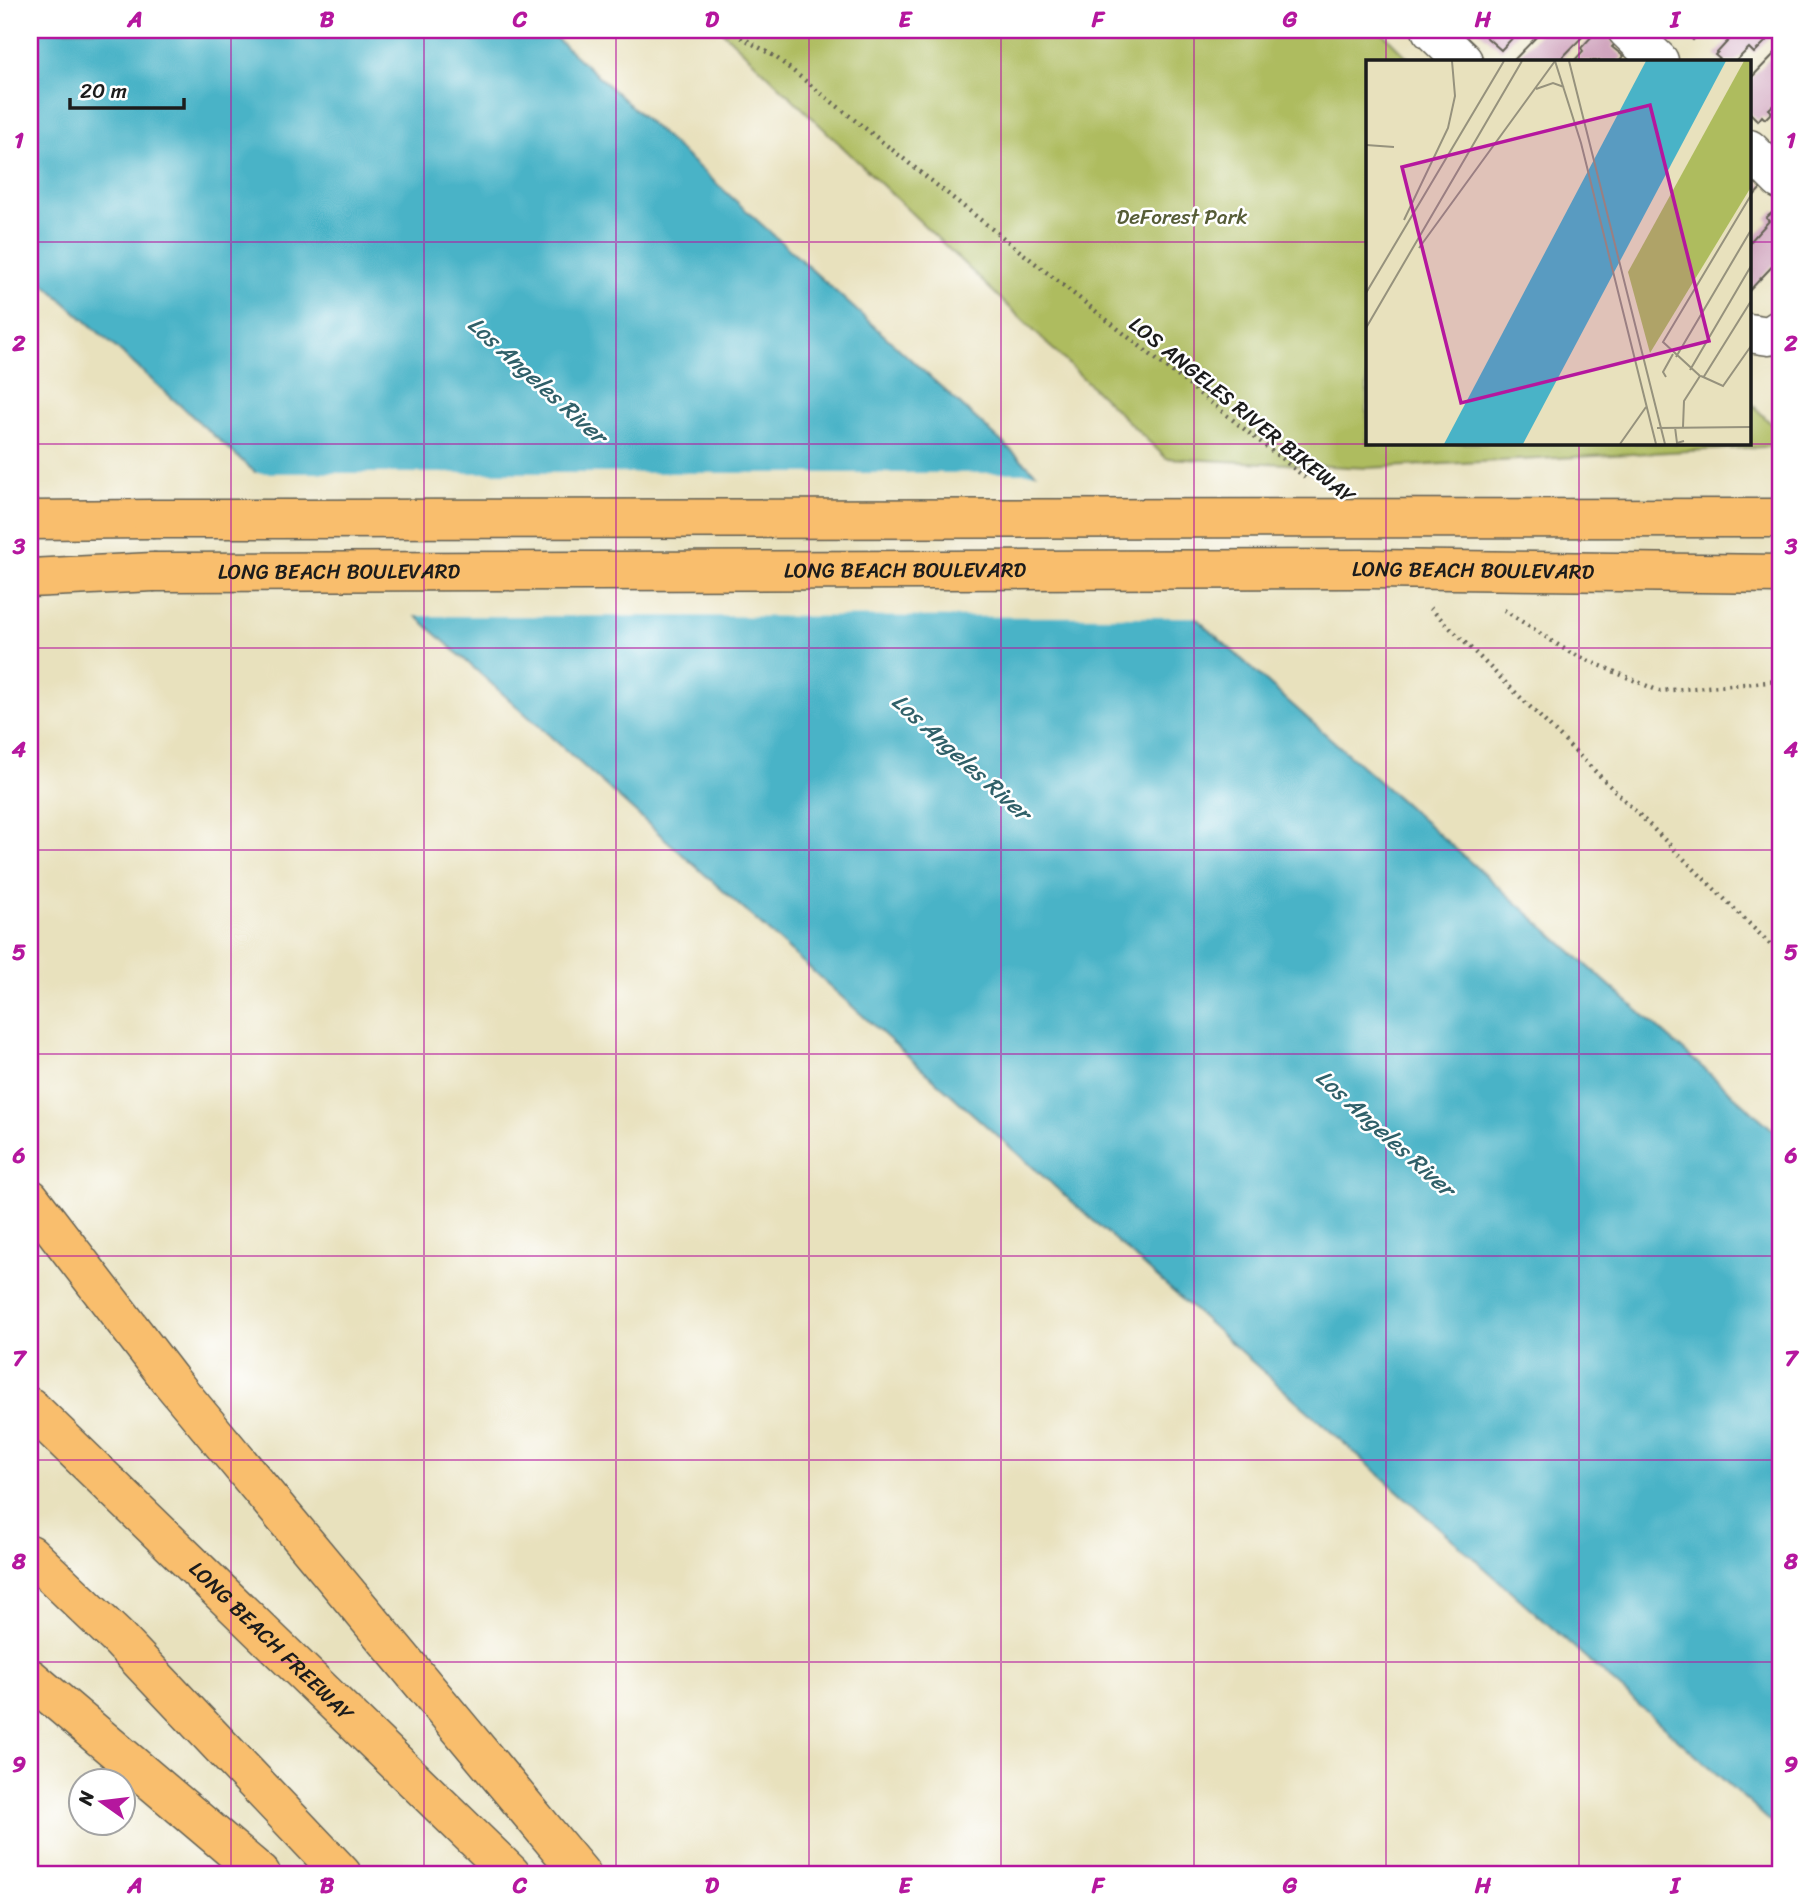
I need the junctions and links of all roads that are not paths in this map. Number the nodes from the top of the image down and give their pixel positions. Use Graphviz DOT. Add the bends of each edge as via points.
graph roads {
  1 [pos="1431,30"];
  2 [pos="1627,30"];
  3 [pos="1462,60"];
  4 [pos="1658,60"];
  5 [pos="1750,150"];
  6 [pos="1780,180"];
  7 [pos="1780,329"];
  8 [pos="1750,333"];
  9 [pos="1780,518"];
  10 [pos="30,520"];
  11 [pos="1780,574"];
  12 [pos="30,578"];
  13 [pos="30,1198"];
  14 [pos="30,1407"];
  15 [pos="30,1554"];
  16 [pos="30,1678"];
  17 [pos="261,1874"];
  18 [pos="342,1874"];
  19 [pos="511,1874"];
  20 [pos="581,1874"];
  1 -- 3 [label="lane"];
  2 -- 4 [label="lane"];
  5 -- 6 [label="lane"];
  7 -- 8 [label="lane" via="1769,336"];
  9 -- 10 [label="main road, bridge"];
  11 -- 12 [label="main road, LONG BEACH BOULEVARD, bridge" via="1370,569 153,572"];
  13 -- 20 [label="main road" via="170,1380"];
  14 -- 19 [label="main road, LONG BEACH FREEWAY"];
  15 -- 18 [label="main road" via="119,1639"];
  16 -- 17 [label="main road"];
}
